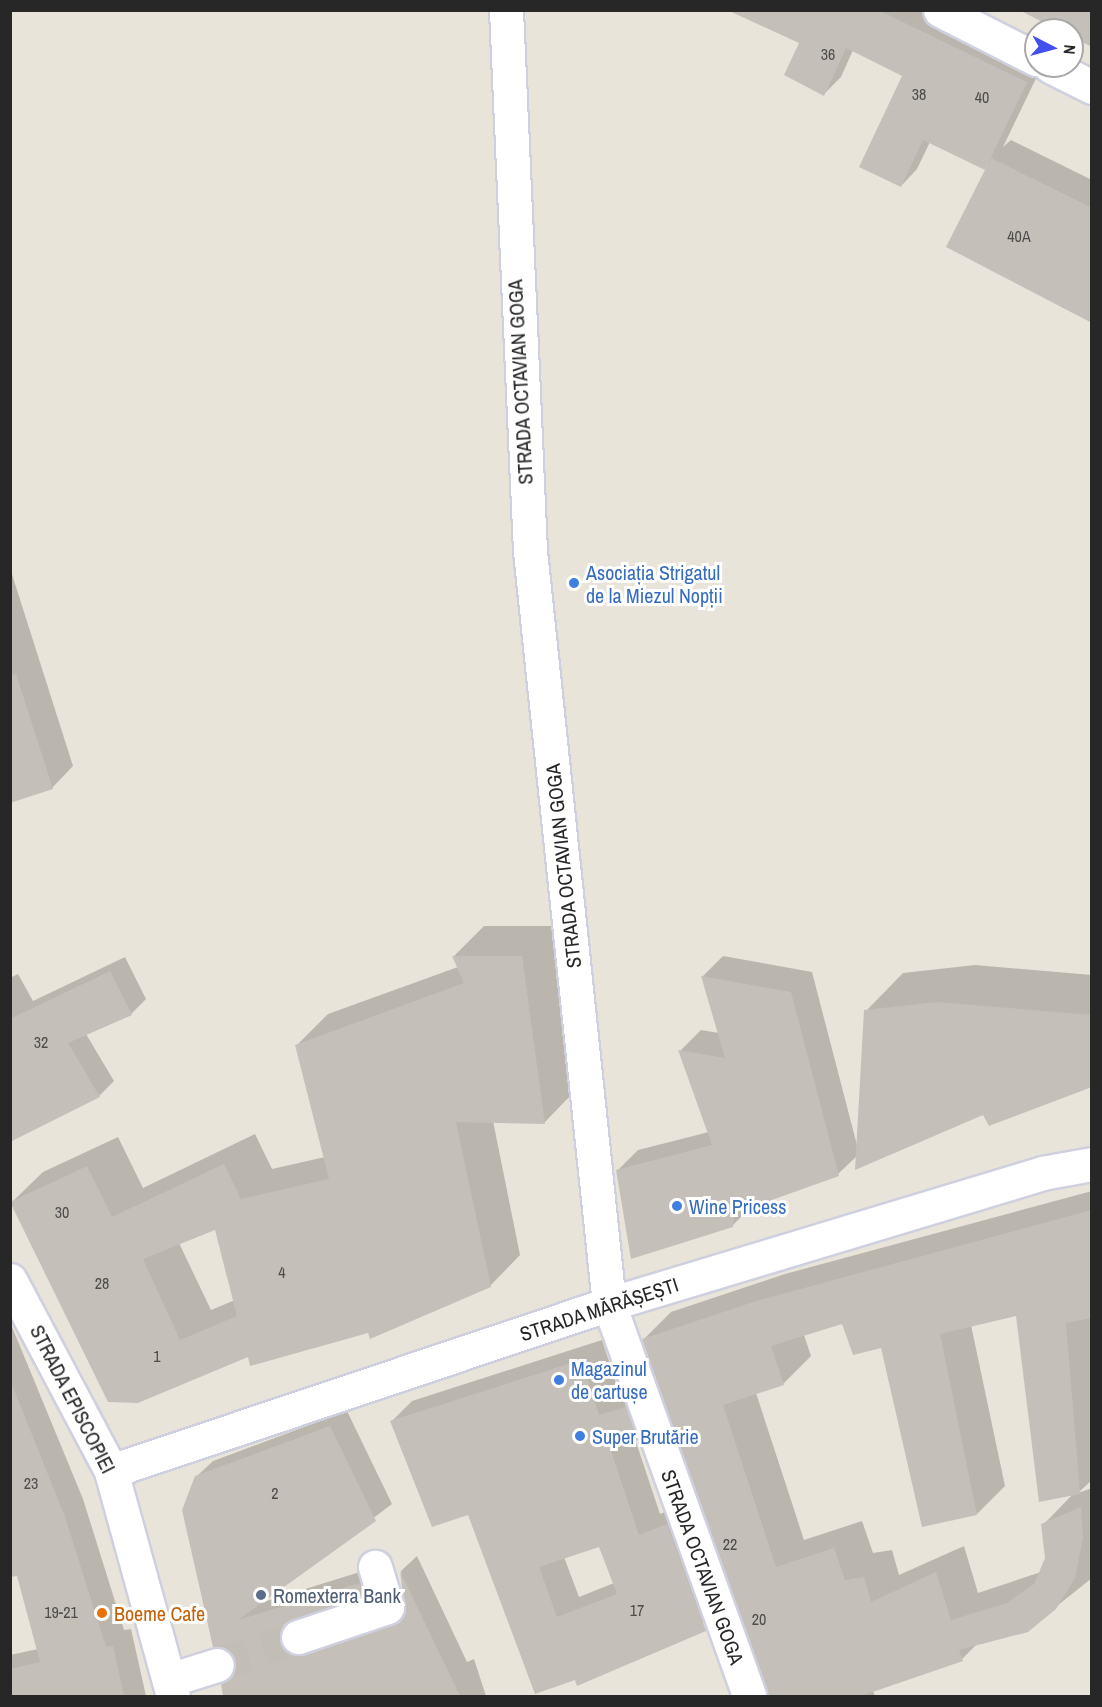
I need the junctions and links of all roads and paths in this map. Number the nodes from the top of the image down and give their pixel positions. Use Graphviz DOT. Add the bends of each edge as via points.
graph roads {
  1 [pos="506,10"];
  2 [pos="940,10"];
  3 [pos="976,19"];
  4 [pos="1024,51"];
  5 [pos="1074,78"];
  6 [pos="1092,87"];
  7 [pos="1092,1164"];
  8 [pos="10,1280"];
  9 [pos="609,1304"];
  10 [pos="111,1471"];
  11 [pos="375,1567"];
  12 [pos="298,1637"];
  13 [pos="217,1665"];
  14 [pos="171,1688"];
  15 [pos="749,1696"];
  1 -- 9 [label="street, STRADA OCTAVIAN GOGA" via="530,551"];
  2 -- 3 [label="street"];
  3 -- 4 [label="street"];
  5 -- 6 [label="street"];
  7 -- 9 [label="street, STRADA MĂRĂȘEȘTI" via="1042,1173"];
  8 -- 10 [label="street, STRADA EPISCOPIEI"];
  9 -- 10 [label="street, STRADA MĂRĂȘEȘTI"];
  9 -- 15 [label="street, STRADA OCTAVIAN GOGA"];
  10 -- 14 [label="street, STRADA EPISCOPIEI"];
  11 -- 12 [label="street" via="387,1607"];
  13 -- 14 [label="street"];
}
